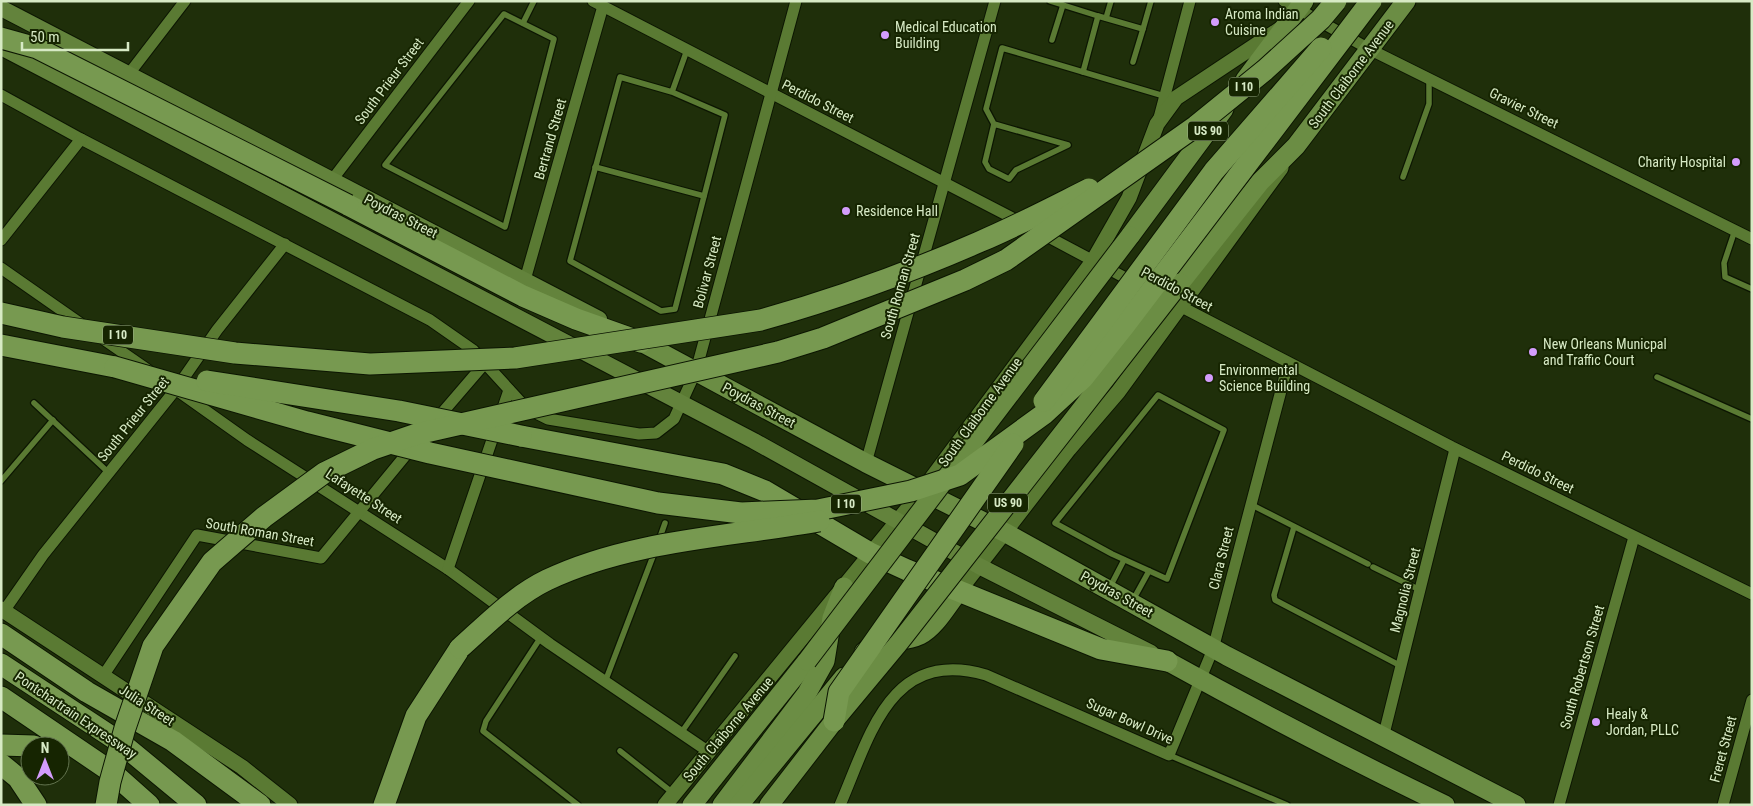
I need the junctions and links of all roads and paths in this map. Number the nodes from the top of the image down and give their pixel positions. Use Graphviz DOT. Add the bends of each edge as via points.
graph roads {
  1 [pos="185,1"];
  2 [pos="469,1"];
  3 [pos="534,1"];
  4 [pos="796,1"];
  5 [pos="995,1"];
  6 [pos="1050,1"];
  7 [pos="1111,1"];
  8 [pos="1151,1"];
  9 [pos="1190,1"];
  10 [pos="1336,1"];
  11 [pos="1364,1"];
  12 [pos="1371,1"];
  13 [pos="1406,1"];
  14 [pos="598,4"];
  15 [pos="1066,4"];
  16 [pos="1295,4"];
  17 [pos="1,8"];
  18 [pos="1098,16"];
  19 [pos="1106,18"];
  20 [pos="523,23"];
  21 [pos="1286,26"];
  22 [pos="1143,29"];
  23 [pos="1,38"];
  24 [pos="1052,40"];
  25 [pos="1,47"];
  26 [pos="1369,49"];
  27 [pos="687,50"];
  28 [pos="1133,62"];
  29 [pos="1083,72"];
  30 [pos="130,73"];
  31 [pos="1429,78"];
  32 [pos="672,92"];
  33 [pos="772,94"];
  34 [pos="1,95"];
  35 [pos="1164,96"];
  36 [pos="108,102"];
  37 [pos="994,124"];
  38 [pos="1157,124"];
  39 [pos="81,139"];
  40 [pos="1296,146"];
  41 [pos="1143,163"];
  42 [pos="595,167"];
  43 [pos="1403,177"];
  44 [pos="332,180"];
  45 [pos="945,182"];
  46 [pos="704,196"];
  47 [pos="1735,230"];
  48 [pos="1752,238"];
  49 [pos="1,240"];
  50 [pos="285,244"];
  51 [pos="1093,260"];
  52 [pos="1,268"];
  53 [pos="526,280"];
  54 [pos="1752,289"];
  55 [pos="1180,307"];
  56 [pos="1,313"];
  57 [pos="643,343"];
  58 [pos="1,345"];
  59 [pos="485,363"];
  60 [pos="1288,364"];
  61 [pos="115,367"];
  62 [pos="696,371"];
  63 [pos="1657,377"];
  64 [pos="176,390"];
  65 [pos="509,390"];
  66 [pos="34,403"];
  67 [pos="683,403"];
  68 [pos="1752,419"];
  69 [pos="53,420"];
  70 [pos="1455,448"];
  71 [pos="866,463"];
  72 [pos="109,473"];
  73 [pos="1,481"];
  74 [pos="917,490"];
  75 [pos="1250,504"];
  76 [pos="360,511"];
  77 [pos="896,522"];
  78 [pos="665,523"];
  79 [pos="1294,527"];
  80 [pos="1006,533"];
  81 [pos="1634,537"];
  82 [pos="870,553"];
  83 [pos="1124,560"];
  84 [pos="979,566"];
  85 [pos="448,569"];
  86 [pos="1149,571"];
  87 [pos="844,587"];
  88 [pos="1108,589"];
  89 [pos="1420,590"];
  90 [pos="960,591"];
  91 [pos="1752,594"];
  92 [pos="1132,602"];
  93 [pos="3,610"];
  94 [pos="1,634"];
  95 [pos="541,637"];
  96 [pos="1213,649"];
  97 [pos="735,656"];
  98 [pos="1167,661"];
  99 [pos="1,664"];
  100 [pos="1401,666"];
  101 [pos="103,676"];
  102 [pos="1201,680"];
  103 [pos="605,682"];
  104 [pos="1,697"];
  105 [pos="1752,700"];
  106 [pos="834,721"];
  107 [pos="681,733"];
  108 [pos="1383,738"];
  109 [pos="781,740"];
  110 [pos="173,741"];
  111 [pos="1,745"];
  112 [pos="20,746"];
  113 [pos="620,751"];
  114 [pos="709,752"];
  115 [pos="1169,755"];
  116 [pos="70,756"];
  117 [pos="1,764"];
  118 [pos="113,774"];
  119 [pos="670,800"];
  120 [pos="36,805"];
  121 [pos="106,805"];
  122 [pos="149,805"];
  123 [pos="196,805"];
  124 [pos="237,805"];
  125 [pos="260,805"];
  126 [pos="290,805"];
  127 [pos="384,805"];
  128 [pos="578,805"];
  129 [pos="692,805"];
  130 [pos="722,805"];
  131 [pos="739,805"];
  132 [pos="769,805"];
  133 [pos="840,805"];
  134 [pos="1287,805"];
  135 [pos="1445,805"];
  136 [pos="1516,805"];
  137 [pos="1559,805"];
  138 [pos="1723,805"];
  1 -- 30 [label="street"];
  2 -- 44 [label="street, South Prieur Street"];
  3 -- 20 [label="lane"];
  4 -- 33 [label="street, Bolivar Street"];
  5 -- 45 [label="street, South Roman Street"];
  6 -- 15 [label="lane"];
  7 -- 19 [label="lane"];
  8 -- 22 [label="lane"];
  9 -- 35 [label="street"];
  10 -- 41 [label="highway, I 10, bridge" via="1266,70"];
  11 -- 106 [label="highway, bridge" via="1214,170 1085,344 839,692"];
  12 -- 74 [label="highway, I 10, bridge" via="1126,326 1083,378 1044,414 960,475"];
  13 -- 26 [label="main road, South Claiborne Avenue / US 90"];
  14 -- 27 [label="street, Perdido Street"];
  14 -- 53 [label="street, Bertrand Street"];
  15 -- 18 [label="lane"];
  15 -- 24 [label="lane"];
  16 -- 21 [label="main road, South Claiborne Avenue / US 90"];
  16 -- 26 [label="street, Gravier Street"];
  17 -- 30 [label="main road, Poydras Street"];
  18 -- 19 [label="lane"];
  18 -- 29 [label="lane"];
  19 -- 22 [label="lane"];
  20 -- 20 [label="lane" via="554,40 505,227 385,165 504,14"];
  21 -- 38 [label="street, South Claiborne Avenue" via="1176,98"];
  21 -- 129 [label="main road, South Claiborne Avenue / US 90, bridge" via="807,661"];
  22 -- 28 [label="lane"];
  23 -- 57 [label="highway, bridge" via="37,48 523,296"];
  25 -- 36 [label="main road"];
  26 -- 31 [label="street, Gravier Street"];
  26 -- 40 [label="main road, South Claiborne Avenue / US 90"];
  27 -- 32 [label="lane"];
  27 -- 33 [label="street, Perdido Street"];
  29 -- 35 [label="lane"];
  29 -- 37 [label="lane" via="1002,48 986,109"];
  30 -- 36 [label="street"];
  30 -- 44 [label="main road, Poydras Street"];
  31 -- 43 [label="lane" via="1429,104"];
  31 -- 47 [label="street, Gravier Street"];
  32 -- 42 [label="lane" via="620,77"];
  32 -- 46 [label="lane" via="725,115"];
  33 -- 45 [label="street, Perdido Street"];
  33 -- 62 [label="street, Bolivar Street"];
  34 -- 39 [label="street"];
  35 -- 38 [label="street"];
  36 -- 67 [label="main road"];
  37 -- 37 [label="lane" via="1031,134 1068,144 1016,170 1010,179 989,169 985,162"];
  38 -- 51 [label="street, South Claiborne Avenue" via="1129,198"];
  39 -- 49 [label="street"];
  39 -- 50 [label="street"];
  40 -- 55 [label="street, South Claiborne Avenue"];
  40 -- 106 [label="main road, South Claiborne Avenue / US 90, bridge" via="1260,182"];
  41 -- 56 [label="highway, I 10, bridge" via="980,242 868,287 799,309 761,320 515,358 370,364 235,353 63,327"];
  41 -- 121 [label="highway, bridge" via="1006,260 823,338 778,352 417,434 373,449 324,473 264,516 212,562 153,646 125,728"];
  42 -- 46 [label="lane"];
  42 -- 46 [label="lane" via="570,261 662,311 675,309"];
  44 -- 53 [label="main road, Poydras Street"];
  45 -- 51 [label="street, Perdido Street"];
  45 -- 71 [label="street, South Roman Street"];
  47 -- 48 [label="street, Gravier Street"];
  47 -- 54 [label="lane" via="1724,263 1725,277"];
  50 -- 59 [label="street" via="430,320 467,345"];
  50 -- 64 [label="street, South Prieur Street" via="217,330"];
  51 -- 55 [label="street, Perdido Street"];
  51 -- 74 [label="street, South Claiborne Avenue"];
  52 -- 64 [label="street, Lafayette Street"];
  53 -- 57 [label="main road, Poydras Street"];
  55 -- 60 [label="street, Perdido Street"];
  55 -- 80 [label="street, South Claiborne Avenue" via="1118,392 1069,449"];
  57 -- 62 [label="main road, Poydras Street"];
  58 -- 61 [label="highway, I 10"];
  59 -- 65 [label="street"];
  59 -- 76 [label="street, South Roman Street"];
  60 -- 70 [label="street, Perdido Street"];
  60 -- 75 [label="street, Clara Street"];
  61 -- 74 [label="highway, I 10, bridge" via="430,453 658,503 741,512 818,510"];
  61 -- 82 [label="highway, bridge" via="399,411 723,474 764,491"];
  62 -- 67 [label="street, Bolivar Street"];
  62 -- 71 [label="main road, Poydras Street"];
  63 -- 68 [label="lane"];
  64 -- 72 [label="street, South Prieur Street"];
  64 -- 76 [label="street, Lafayette Street" via="247,440"];
  65 -- 67 [label="street, Bolivar Street" via="526,408 548,419 639,434 656,433 674,419"];
  65 -- 85 [label="street"];
  66 -- 69 [label="lane"];
  67 -- 77 [label="main road"];
  69 -- 72 [label="lane"];
  69 -- 73 [label="lane"];
  70 -- 81 [label="street, Perdido Street"];
  70 -- 89 [label="street, Magnolia Street"];
  71 -- 74 [label="main road, Poydras Street"];
  72 -- 93 [label="street, South Prieur Street"];
  74 -- 77 [label="street, South Claiborne Avenue"];
  74 -- 80 [label="main road, Poydras Street"];
  74 -- 127 [label="highway, bridge" via="870,511 621,554 546,580 512,602 460,648 416,716"];
  75 -- 79 [label="lane"];
  75 -- 96 [label="street, Clara Street"];
  76 -- 85 [label="street, Lafayette Street"];
  76 -- 101 [label="street, South Roman Street" via="320,558 197,535"];
  77 -- 82 [label="street, South Claiborne Avenue"];
  77 -- 84 [label="main road"];
  78 -- 103 [label="lane"];
  79 -- 89 [label="lane"];
  79 -- 100 [label="lane" via="1274,595 1276,600"];
  80 -- 84 [label="street, South Claiborne Avenue"];
  80 -- 88 [label="main road, Poydras Street"];
  81 -- 91 [label="street, Perdido Street"];
  81 -- 137 [label="street, South Robertson Street"];
  82 -- 87 [label="street, South Claiborne Avenue"];
  82 -- 90 [label="highway"];
  83 -- 86 [label="lane"];
  83 -- 86 [label="lane" via="1055,523 1158,395 1224,430 1167,579"];
  83 -- 88 [label="lane"];
  84 -- 90 [label="street, South Claiborne Avenue"];
  84 -- 98 [label="main road"];
  85 -- 95 [label="street, Lafayette Street"];
  86 -- 92 [label="lane"];
  87 -- 109 [label="main road" via="832,618 825,661"];
  87 -- 114 [label="street, South Claiborne Avenue"];
  88 -- 92 [label="main road, Poydras Street"];
  89 -- 100 [label="street, Magnolia Street"];
  90 -- 98 [label="highway" via="1101,649"];
  90 -- 109 [label="main road" via="921,634 901,641 880,642 867,650"];
  92 -- 96 [label="main road, Poydras Street"];
  93 -- 101 [label="street, Julia Street"];
  94 -- 110 [label="highway" via="87,692"];
  95 -- 103 [label="street, Lafayette Street"];
  95 -- 128 [label="lane" via="486,721 483,731"];
  96 -- 102 [label="street, Clara Street"];
  96 -- 108 [label="main road, Poydras Street"];
  97 -- 107 [label="lane"];
  98 -- 102 [label="main road"];
  99 -- 123 [label="highway, Pontchartrain Expressway" via="121,742"];
  100 -- 108 [label="street, Magnolia Street"];
  101 -- 126 [label="street, Julia Street" via="242,767"];
  102 -- 115 [label="street, Clara Street"];
  102 -- 135 [label="main road" via="1341,756"];
  103 -- 107 [label="street, Lafayette Street"];
  104 -- 118 [label="highway, Pontchartrain Expressway"];
  105 -- 138 [label="street, Freret Street"];
  106 -- 132 [label="main road, South Claiborne Avenue / US 90"];
  107 -- 114 [label="street, Lafayette Street"];
  108 -- 136 [label="main road, Poydras Street"];
  109 -- 130 [label="main road"];
  109 -- 131 [label="main road"];
  110 -- 124 [label="highway"];
  110 -- 125 [label="highway"];
  111 -- 112 [label="highway"];
  113 -- 119 [label="lane"];
  114 -- 119 [label="street, South Claiborne Avenue"];
  115 -- 133 [label="street, Sugar Bowl Drive" via="986,674 943,669 924,673 890,699 877,718"];
  115 -- 134 [label="lane, Sugar Bowl Drive"];
  116 -- 118 [label="highway"];
  117 -- 120 [label="highway" via="18,778"];
  118 -- 122 [label="highway, Pontchartrain Expressway"];
}
